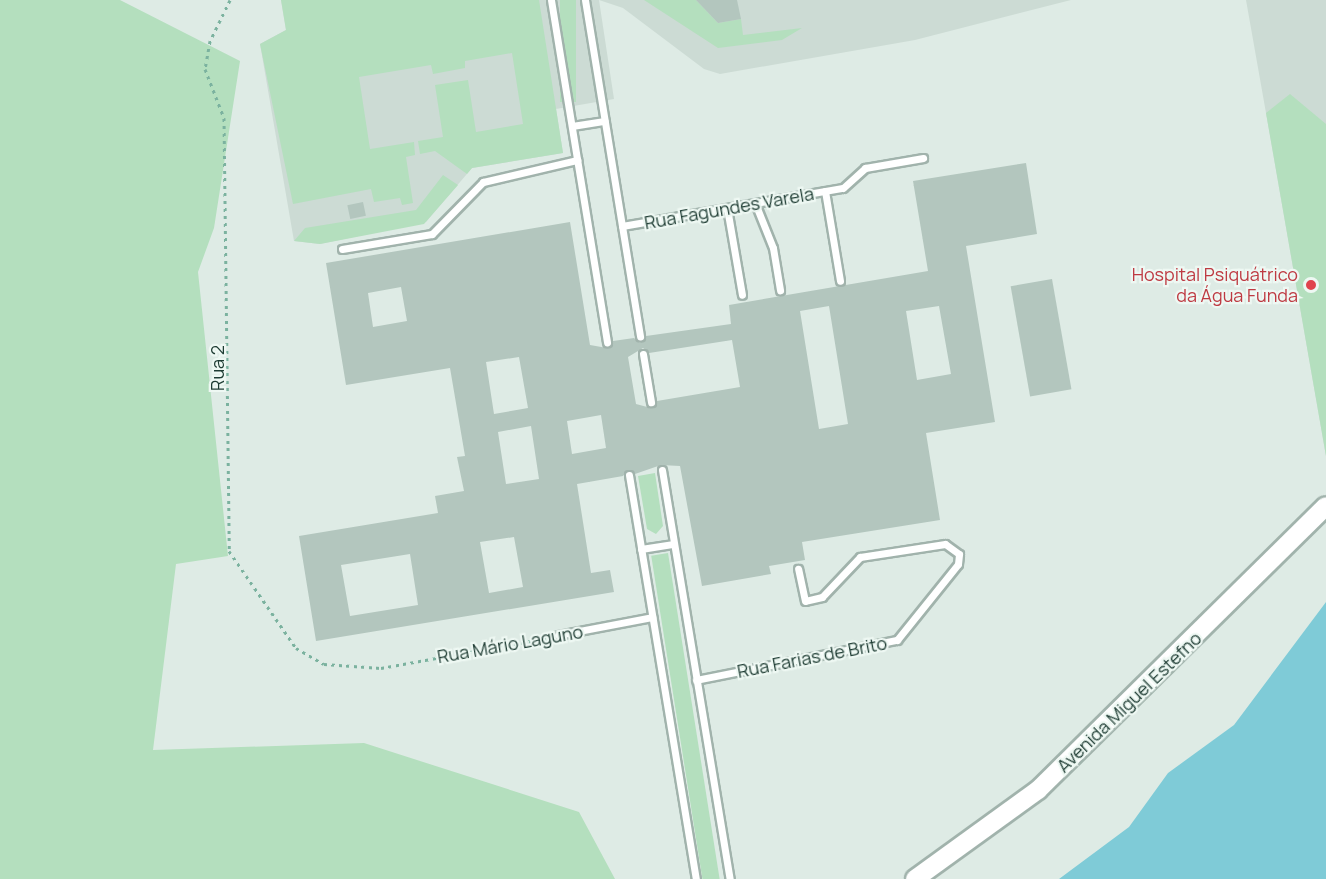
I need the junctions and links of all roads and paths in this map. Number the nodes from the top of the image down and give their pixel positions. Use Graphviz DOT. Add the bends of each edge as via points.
graph roads {
  1 [pos="230,0"];
  2 [pos="551,0"];
  3 [pos="585,0"];
  4 [pos="605,121"];
  5 [pos="572,126"];
  6 [pos="923,158"];
  7 [pos="577,160"];
  8 [pos="825,191"];
  9 [pos="755,203"];
  10 [pos="727,208"];
  11 [pos="622,226"];
  12 [pos="342,249"];
  13 [pos="840,281"];
  14 [pos="780,290"];
  15 [pos="742,295"];
  16 [pos="640,337"];
  17 [pos="607,342"];
  18 [pos="643,354"];
  19 [pos="651,402"];
  20 [pos="662,470"];
  21 [pos="629,475"];
  22 [pos="1326,507"];
  23 [pos="674,544"];
  24 [pos="641,549"];
  25 [pos="798,569"];
  26 [pos="652,617"];
  27 [pos="558,636"];
  28 [pos="367,668"];
  29 [pos="696,680"];
  30 [pos="696,879"];
  31 [pos="730,879"];
  32 [pos="915,879"];
  1 -- 28 [label="path, Rua 2" via="210,41 205,69 224,118 230,309 227,539 237,563 296,648 324,664"];
  2 -- 5 [label="lane"];
  3 -- 4 [label="lane"];
  4 -- 5 [label="lane"];
  4 -- 11 [label="lane"];
  5 -- 7 [label="lane"];
  6 -- 8 [label="lane, Rua Fagundes Varela" via="866,168 836,189"];
  7 -- 12 [label="lane" via="483,182 432,234"];
  7 -- 17 [label="lane"];
  8 -- 9 [label="lane, Rua Fagundes Varela"];
  8 -- 13 [label="lane"];
  9 -- 10 [label="lane, Rua Fagundes Varela"];
  9 -- 14 [label="lane" via="773,248"];
  10 -- 11 [label="lane, Rua Fagundes Varela"];
  10 -- 15 [label="lane"];
  11 -- 16 [label="lane"];
  18 -- 19 [label="lane"];
  20 -- 23 [label="lane"];
  21 -- 24 [label="lane"];
  22 -- 32 [label="main road, Avenida Miguel Estefno" via="1038,790"];
  23 -- 24 [label="lane"];
  23 -- 29 [label="lane"];
  24 -- 26 [label="lane"];
  25 -- 29 [label="lane, Rua Farias de Brito" via="805,601 822,597 860,557 945,544 959,554 957,564 897,640"];
  26 -- 27 [label="lane, Rua Mário Laguno"];
  26 -- 30 [label="lane"];
  27 -- 28 [label="path, Rua Mário Laguno"];
  29 -- 31 [label="lane"];
}
